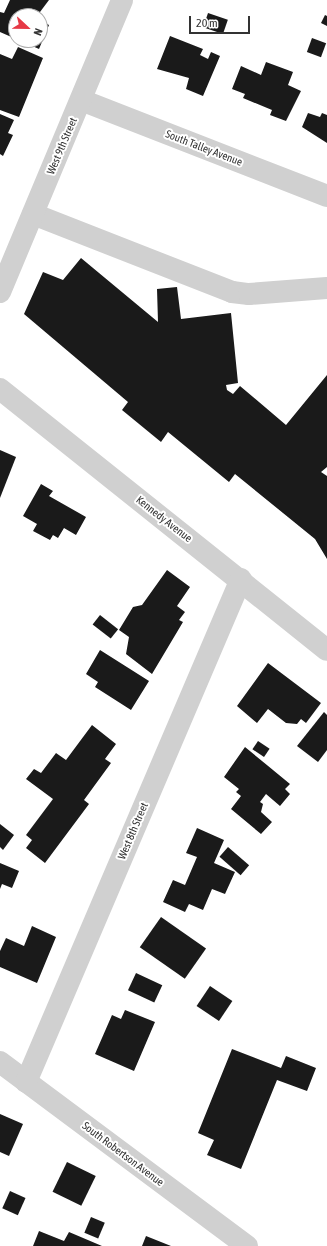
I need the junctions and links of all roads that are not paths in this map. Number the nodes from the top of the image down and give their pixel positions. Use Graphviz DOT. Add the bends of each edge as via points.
graph roads {
  1 [pos="122,0"];
  2 [pos="81,100"];
  3 [pos="327,196"];
  4 [pos="33,214"];
  5 [pos="327,288"];
  6 [pos="0,292"];
  7 [pos="0,389"];
  8 [pos="241,579"];
  9 [pos="327,650"];
  10 [pos="0,1062"];
  11 [pos="26,1082"];
  12 [pos="247,1246"];
  1 -- 2 [label="street, West 9th Street"];
  2 -- 3 [label="street, South Talley Avenue"];
  2 -- 4 [label="street, West 9th Street"];
  4 -- 5 [label="street" via="232,292 249,294"];
  4 -- 6 [label="street, West 9th Street"];
  7 -- 8 [label="street, Kennedy Avenue"];
  8 -- 9 [label="street, Kennedy Avenue"];
  8 -- 11 [label="street, West 8th Street"];
  10 -- 11 [label="street, South Robertson Avenue"];
  11 -- 12 [label="street, South Robertson Avenue"];
}
